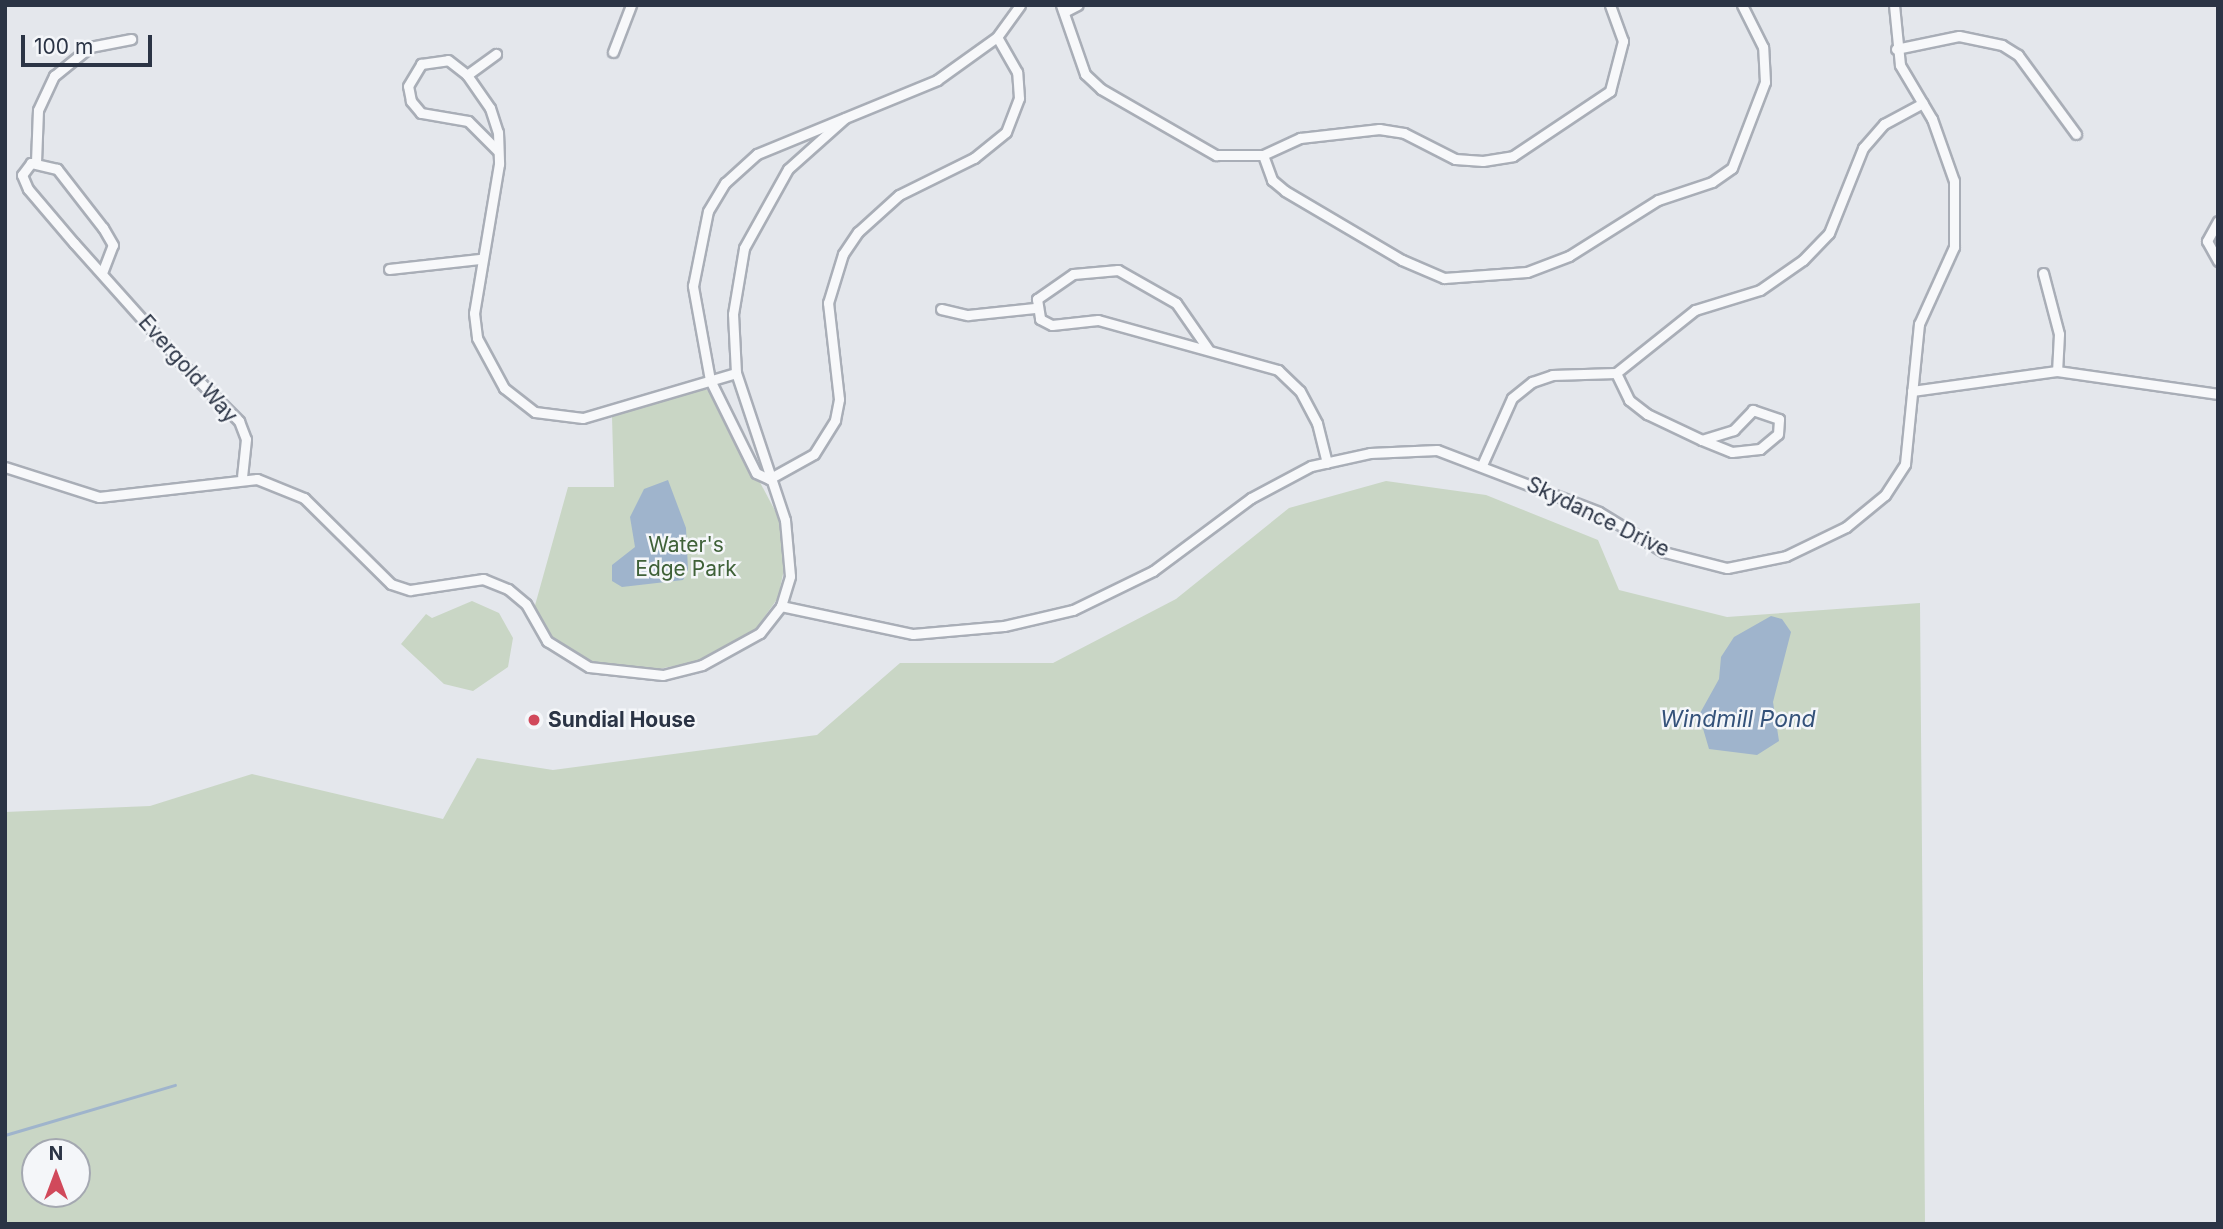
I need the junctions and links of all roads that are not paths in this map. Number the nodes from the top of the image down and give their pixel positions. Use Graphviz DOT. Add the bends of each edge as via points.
graph roads {
  1 [pos="631,5"];
  2 [pos="1020,5"];
  3 [pos="1079,5"];
  4 [pos="1610,5"];
  5 [pos="1742,5"];
  6 [pos="1894,5"];
  7 [pos="1064,8"];
  8 [pos="997,37"];
  9 [pos="131,39"];
  10 [pos="1896,49"];
  11 [pos="613,52"];
  12 [pos="496,54"];
  13 [pos="467,75"];
  14 [pos="1923,103"];
  15 [pos="845,118"];
  16 [pos="2076,134"];
  17 [pos="498,151"];
  18 [pos="1263,155"];
  19 [pos="36,162"];
  20 [pos="2218,221"];
  21 [pos="479,259"];
  22 [pos="2218,261"];
  23 [pos="388,269"];
  24 [pos="2043,273"];
  25 [pos="102,274"];
  26 [pos="1035,308"];
  27 [pos="941,309"];
  28 [pos="1208,349"];
  29 [pos="2057,371"];
  30 [pos="736,373"];
  31 [pos="1616,373"];
  32 [pos="710,380"];
  33 [pos="1912,391"];
  34 [pos="2218,394"];
  35 [pos="1702,440"];
  36 [pos="1327,463"];
  37 [pos="1482,465"];
  38 [pos="5,467"];
  39 [pos="242,476"];
  40 [pos="769,479"];
  41 [pos="781,607"];
  1 -- 11 [label="street"];
  2 -- 8 [label="street"];
  3 -- 7 [label="street"];
  4 -- 18 [label="street" via="1623,41 1610,91 1513,156 1455,159 1404,133 1379,129 1300,138"];
  5 -- 18 [label="street" via="1763,47 1765,82 1732,168 1704,186 1658,200 1569,256 1527,272 1444,278 1402,260 1284,191 1272,180"];
  6 -- 10 [label="street, Skydance Drive"];
  7 -- 18 [label="street" via="1085,74 1101,89 1216,155"];
  8 -- 15 [label="street" via="937,80"];
  8 -- 40 [label="street" via="1017,72 1019,97 1006,132 975,158 899,195 858,232 843,254 828,303 835,420 814,454"];
  9 -- 19 [label="street" via="90,47 54,76 38,110"];
  10 -- 14 [label="street, Skydance Drive"];
  10 -- 16 [label="street" via="1959,36 2002,45 2018,55"];
  12 -- 13 [label="street"];
  13 -- 17 [label="street" via="490,108"];
  13 -- 17 [label="street" via="448,60 421,64 408,86 411,102 421,113 468,121"];
  14 -- 31 [label="street" via="1884,124 1863,148 1829,233 1803,260 1760,290 1695,310"];
  14 -- 33 [label="street, Skydance Drive" via="1954,181 1956,214 1954,247 1919,324"];
  15 -- 30 [label="street" via="788,169 755,222 735,288"];
  15 -- 32 [label="street" via="757,154 725,183 708,211 693,286"];
  17 -- 21 [label="street"];
  19 -- 25 [label="street" via="57,169 113,245"];
  19 -- 25 [label="street, Evergold Way" via="24,167 28,189"];
  20 -- 22 [label="street" via="2207,241"];
  21 -- 23 [label="street"];
  21 -- 32 [label="street" via="477,338 504,388 535,412 583,418"];
  24 -- 29 [label="street" via="2059,334"];
  25 -- 39 [label="street, Evergold Way" via="230,408 246,439"];
  26 -- 27 [label="street" via="968,315"];
  26 -- 28 [label="street" via="1052,326 1098,320 1189,349"];
  26 -- 28 [label="street" via="1053,283 1118,270 1176,303"];
  28 -- 36 [label="street" via="1278,370 1317,423"];
  29 -- 33 [label="street"];
  29 -- 34 [label="street"];
  30 -- 32 [label="street"];
  30 -- 40 [label="street"];
  31 -- 35 [label="street" via="1629,400"];
  31 -- 37 [label="street" via="1552,375 1532,382 1512,398"];
  32 -- 40 [label="street" via="751,463"];
  33 -- 37 [label="street, Skydance Drive" via="1905,464 1885,495 1846,527 1786,556 1727,568 1664,552 1599,512"];
  35 -- 35 [label="street" via="1732,452 1760,449 1778,434 1779,419 1753,410 1734,430"];
  36 -- 37 [label="street, Skydance Drive" via="1370,453 1437,450"];
  36 -- 41 [label="street, Skydance Drive" via="1251,498 1153,571 1073,610 1004,626 913,634"];
  38 -- 39 [label="street" via="99,497"];
  39 -- 41 [label="street" via="304,498 391,584 410,590 483,579 526,604 547,641 565,657 627,674 663,675 733,652"];
  40 -- 41 [label="street" via="791,546"];
}
